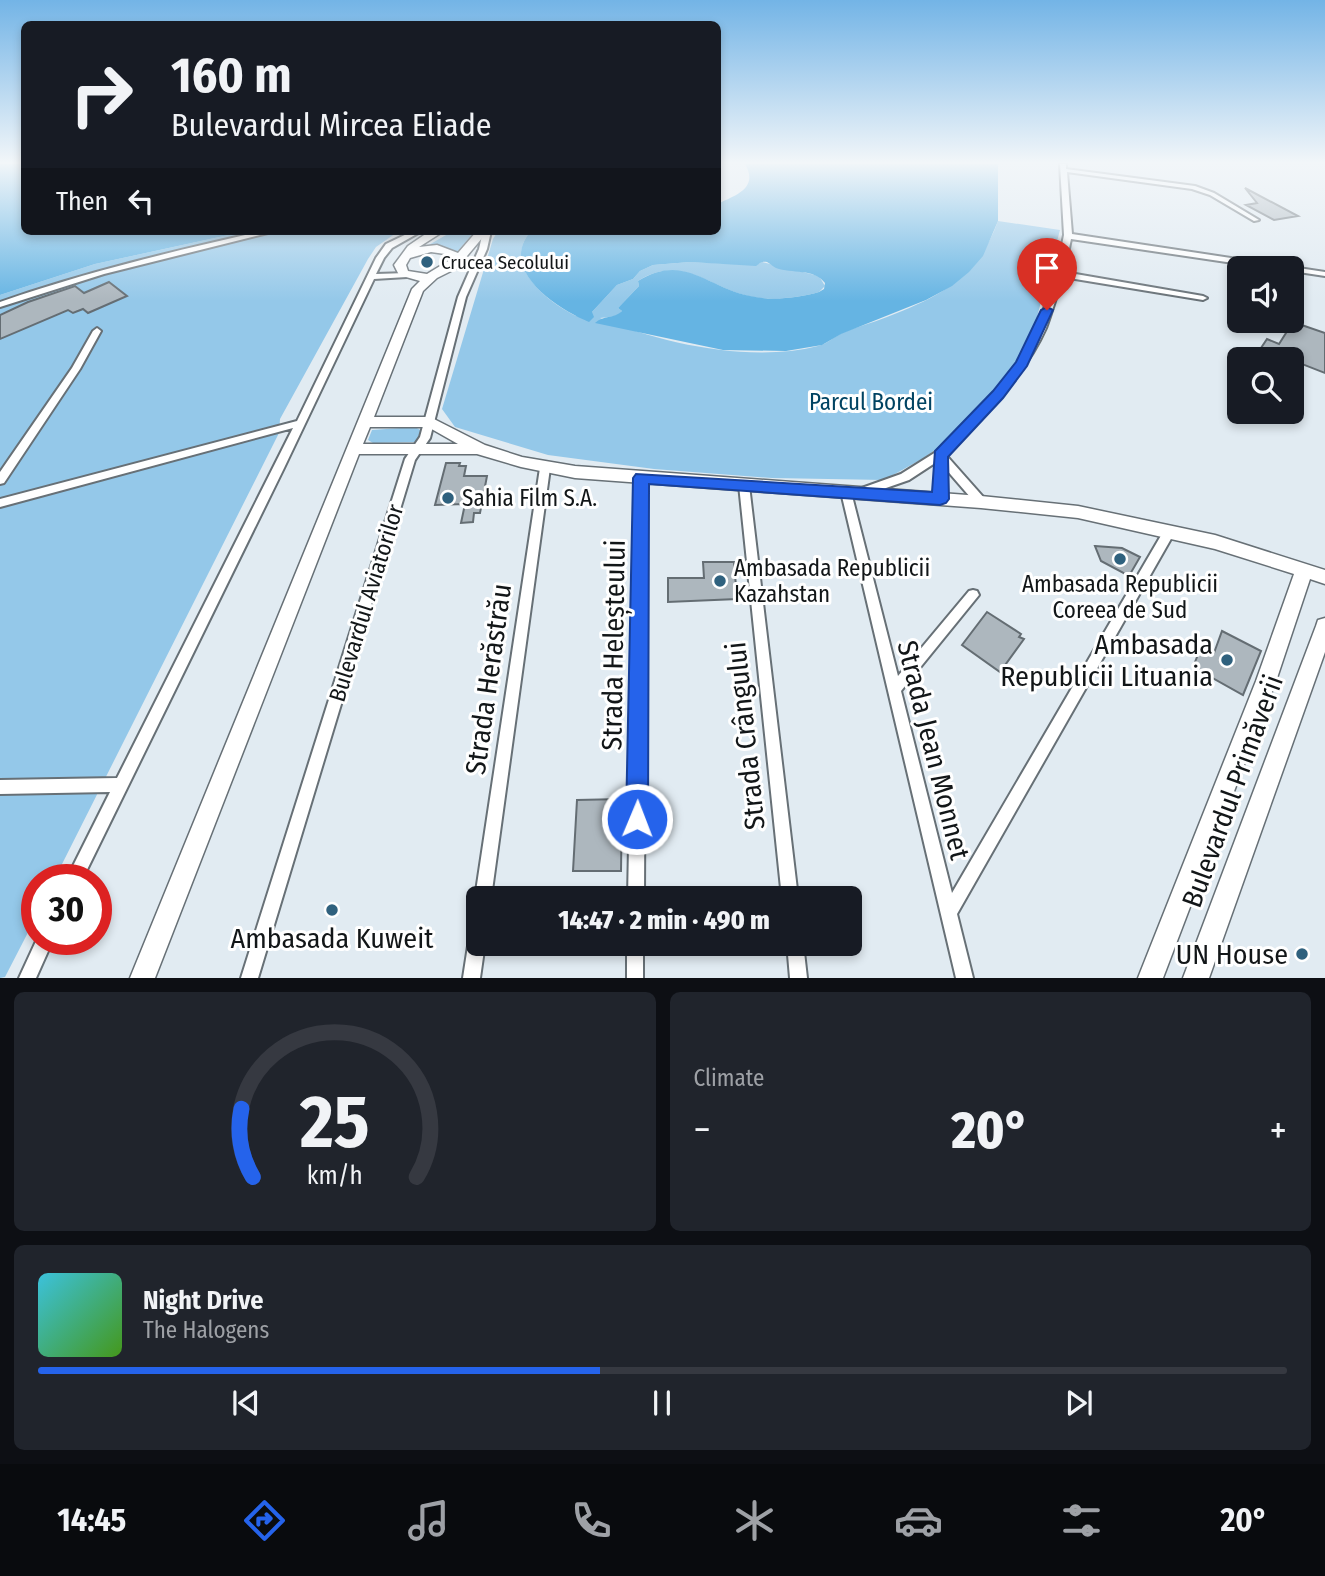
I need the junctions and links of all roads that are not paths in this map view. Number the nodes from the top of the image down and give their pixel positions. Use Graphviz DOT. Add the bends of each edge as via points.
graph roads {
  1 [pos="1066,210"];
  2 [pos="1240,210"];
  3 [pos="1256,219"];
  4 [pos="255,235"];
  5 [pos="410,235"];
  6 [pos="432,235"];
  7 [pos="481,235"];
  8 [pos="485,235"];
  9 [pos="1068,236"];
  10 [pos="1227,260"];
  11 [pos="401,262"];
  12 [pos="453,266"];
  13 [pos="1304,271"];
  14 [pos="1060,274"];
  15 [pos="1325,274"];
  16 [pos="371,277"];
  17 [pos="413,280"];
  18 [pos="1203,298"];
  19 [pos="0,305"];
  20 [pos="97,331"];
  21 [pos="366,422"];
  22 [pos="430,422"];
  23 [pos="301,424"];
  24 [pos="358,444"];
  25 [pos="419,448"];
  26 [pos="480,449"];
  27 [pos="940,455"];
  28 [pos="545,468"];
  29 [pos="641,478"];
  30 [pos="0,480"];
  31 [pos="744,485"];
  32 [pos="854,492"];
  33 [pos="940,499"];
  34 [pos="981,502"];
  35 [pos="0,503"];
  36 [pos="1170,530"];
  37 [pos="1315,573"];
  38 [pos="974,595"];
  39 [pos="1325,626"];
  40 [pos="894,690"];
  41 [pos="120,785"];
  42 [pos="0,787"];
  43 [pos="82,864"];
  44 [pos="485,886"];
  45 [pos="636,886"];
  46 [pos="789,886"];
  47 [pos="949,913"];
  48 [pos="38,955"];
  49 [pos="474,956"];
  50 [pos="635,956"];
  51 [pos="796,956"];
  52 [pos="27,978"];
  53 [pos="142,978"];
  54 [pos="249,978"];
  55 [pos="471,978"];
  56 [pos="635,978"];
  57 [pos="799,978"];
  58 [pos="965,978"];
  59 [pos="1150,978"];
  60 [pos="1196,978"];
  1 -- 9 [label="street"];
  2 -- 3 [label="street"];
  4 -- 19 [label="street" via="141,261"];
  5 -- 16 [label="street" via="389,246"];
  6 -- 11 [label="street" via="411,247"];
  7 -- 12 [label="street"];
  8 -- 22 [label="street, Bulevardul Aviatorilor" via="462,297"];
  9 -- 10 [label="street"];
  9 -- 14 [label="street"];
  11 -- 12 [label="street" via="418,250 439,248 454,255"];
  11 -- 16 [label="street"];
  11 -- 17 [label="street" via="401,270"];
  12 -- 17 [label="street"];
  13 -- 15 [label="street"];
  14 -- 18 [label="street"];
  14 -- 27 [label="street" via="1041,329 1022,363"];
  16 -- 17 [label="street"];
  16 -- 23 [label="street"];
  17 -- 21 [label="street"];
  20 -- 30 [label="street"];
  21 -- 22 [label="street"];
  21 -- 24 [label="street"];
  22 -- 25 [label="street, Bulevardul Aviatorilor"];
  22 -- 26 [label="street"];
  23 -- 35 [label="street"];
  23 -- 41 [label="street"];
  24 -- 25 [label="street"];
  24 -- 53 [label="street"];
  25 -- 26 [label="street"];
  25 -- 54 [label="street, Bulevardul Aviatorilor" via="408,466"];
  26 -- 28 [label="street"];
  27 -- 32 [label="street" via="905,477"];
  27 -- 33 [label="street"];
  27 -- 34 [label="street"];
  28 -- 29 [label="street"];
  28 -- 44 [label="street, Strada Herăstrău"];
  29 -- 31 [label="street"];
  29 -- 45 [label="street, Strada Heleșteului"];
  31 -- 32 [label="street"];
  31 -- 46 [label="street, Strada Crângului"];
  32 -- 33 [label="street"];
  32 -- 40 [label="street, Strada Jean Monnet"];
  33 -- 34 [label="street"];
  34 -- 36 [label="street" via="1078,512"];
  36 -- 37 [label="street"];
  36 -- 47 [label="street"];
  37 -- 59 [label="street, Bulevardul Primăverii" via="1266,681"];
  38 -- 40 [label="street"];
  39 -- 60 [label="street, Bulevardul Primăverii"];
  40 -- 47 [label="street, Strada Jean Monnet"];
  41 -- 42 [label="street"];
  41 -- 43 [label="street"];
  47 -- 58 [label="street, Strada Jean Monnet"];
  48 -- 52 [label="street"];
  49 -- 55 [label="street"];
  50 -- 56 [label="street"];
  51 -- 57 [label="street"];
}
